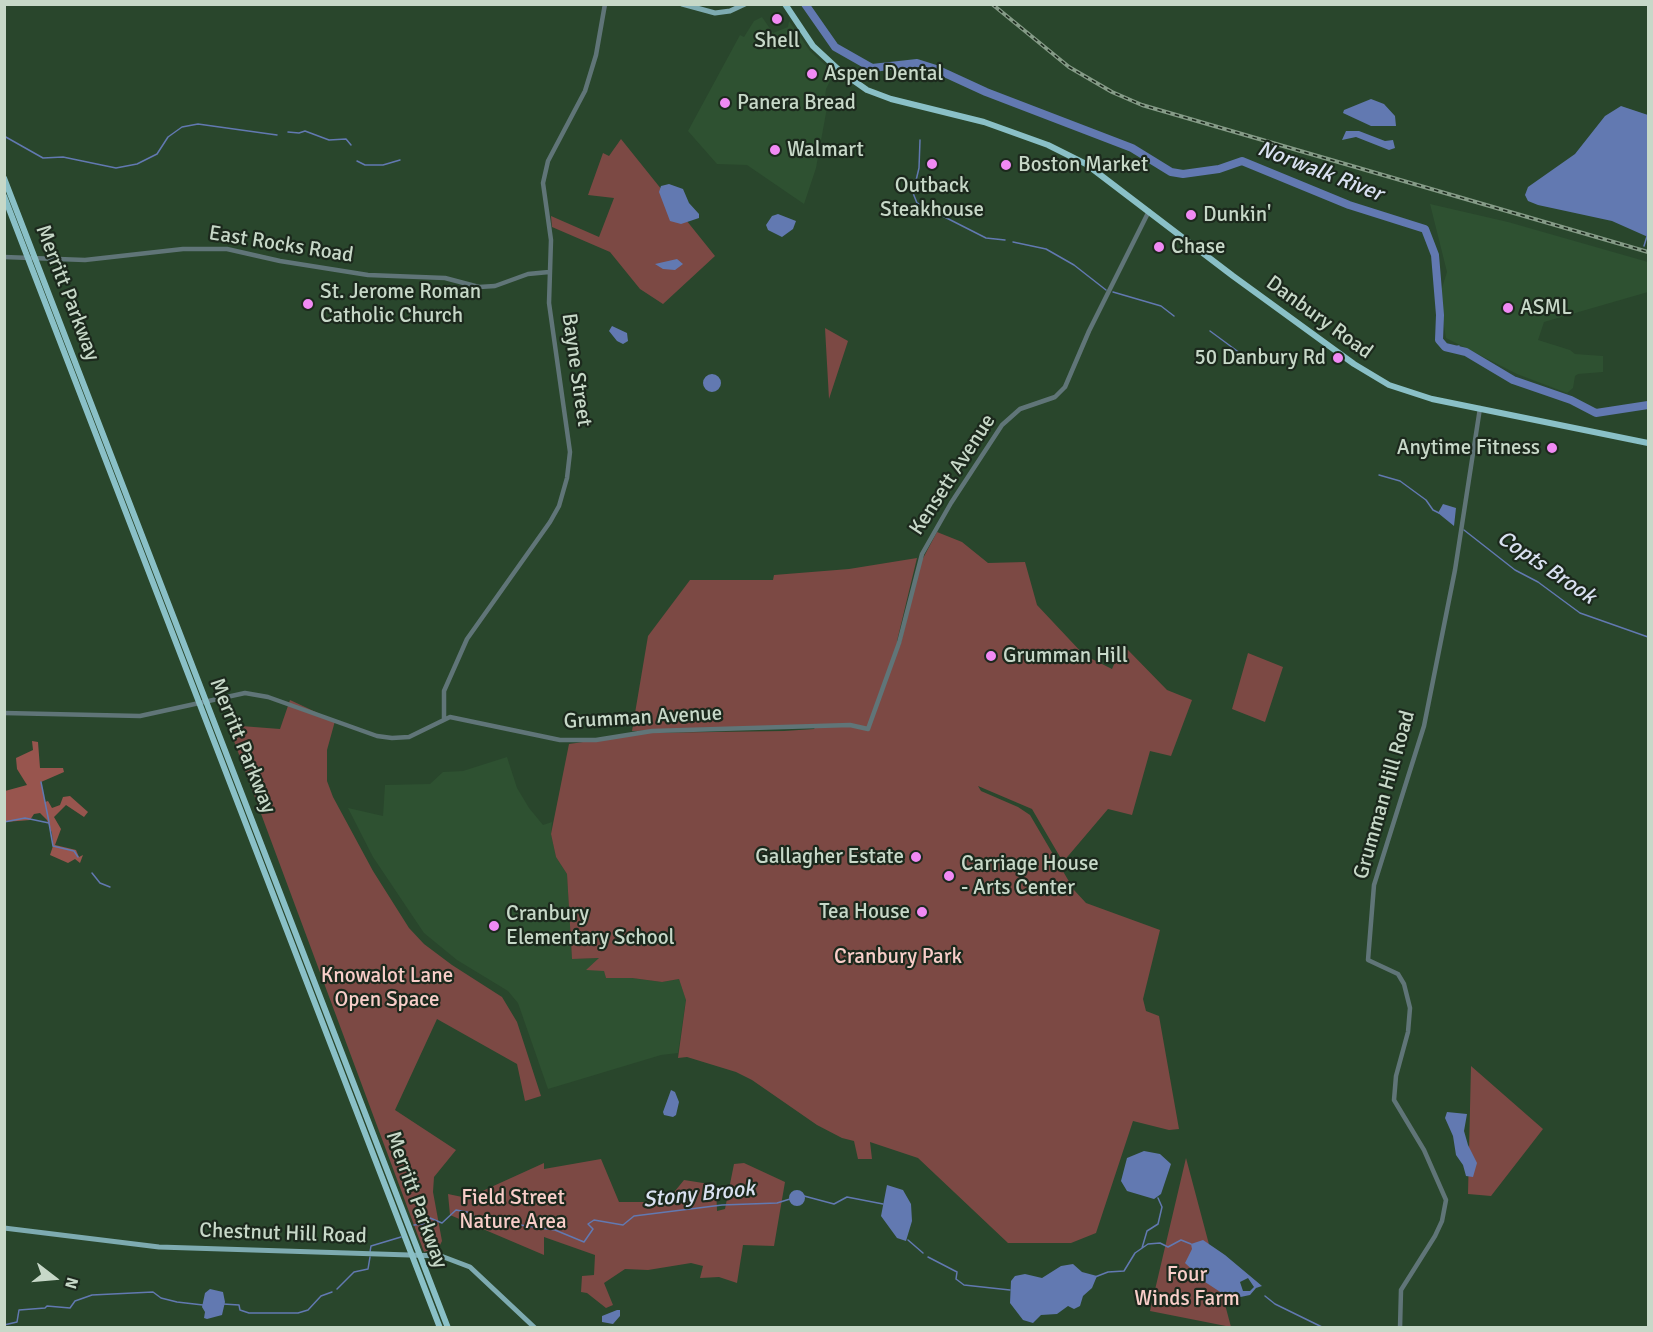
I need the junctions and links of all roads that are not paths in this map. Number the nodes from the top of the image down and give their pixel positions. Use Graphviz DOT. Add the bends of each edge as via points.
graph roads {
  1 [pos="605,4"];
  2 [pos="682,4"];
  3 [pos="746,4"];
  4 [pos="785,4"];
  5 [pos="4,178"];
  6 [pos="4,196"];
  7 [pos="1149,212"];
  8 [pos="4,257"];
  9 [pos="549,272"];
  10 [pos="1480,408"];
  11 [pos="1648,443"];
  12 [pos="4,714"];
  13 [pos="444,718"];
  14 [pos="868,729"];
  15 [pos="4,1228"];
  16 [pos="413,1246"];
  17 [pos="418,1261"];
  18 [pos="440,1328"];
  19 [pos="447,1328"];
  20 [pos="536,1328"];
  21 [pos="1400,1328"];
  1 -- 9 [label="street, Bayne Street" via="585,91 544,173 551,240"];
  2 -- 3 [label="main road" via="715,13"];
  4 -- 7 [label="highway, Danbury Road" via="813,46 867,90 1010,130 1086,164"];
  5 -- 16 [label="highway, Merritt Parkway"];
  6 -- 16 [label="highway, Merritt Parkway"];
  7 -- 10 [label="highway, Danbury Road" via="1375,378 1411,394"];
  7 -- 14 [label="street, Kensett Avenue" via="1065,387 1055,397 1020,409 1002,425 922,554 899,643"];
  8 -- 9 [label="street, East Rocks Road" via="85,260 183,249 226,249 368,275 445,278 479,287"];
  9 -- 13 [label="street, Bayne Street" via="549,303 570,452 567,478 550,522 467,639 444,692"];
  10 -- 11 [label="highway, Danbury Road"];
  10 -- 21 [label="street, Grumman Hill Road" via="1433,683 1416,757 1375,877 1368,943 1368,960 1393,970 1404,984 1410,1018 1394,1100 1424,1150 1446,1200 1435,1236 1401,1290"];
  12 -- 13 [label="street" via="140,716 239,693 259,695 392,738 409,737"];
  13 -- 14 [label="street, Grumman Avenue" via="458,717 540,737 572,740 652,731 850,725"];
  15 -- 20 [label="main road, Chestnut Hill Road" via="159,1246 432,1255 460,1262 481,1276"];
  16 -- 17 [label="highway, Merritt Parkway"];
  17 -- 18 [label="highway, Merritt Parkway"];
  17 -- 19 [label="highway, Merritt Parkway"];
}
